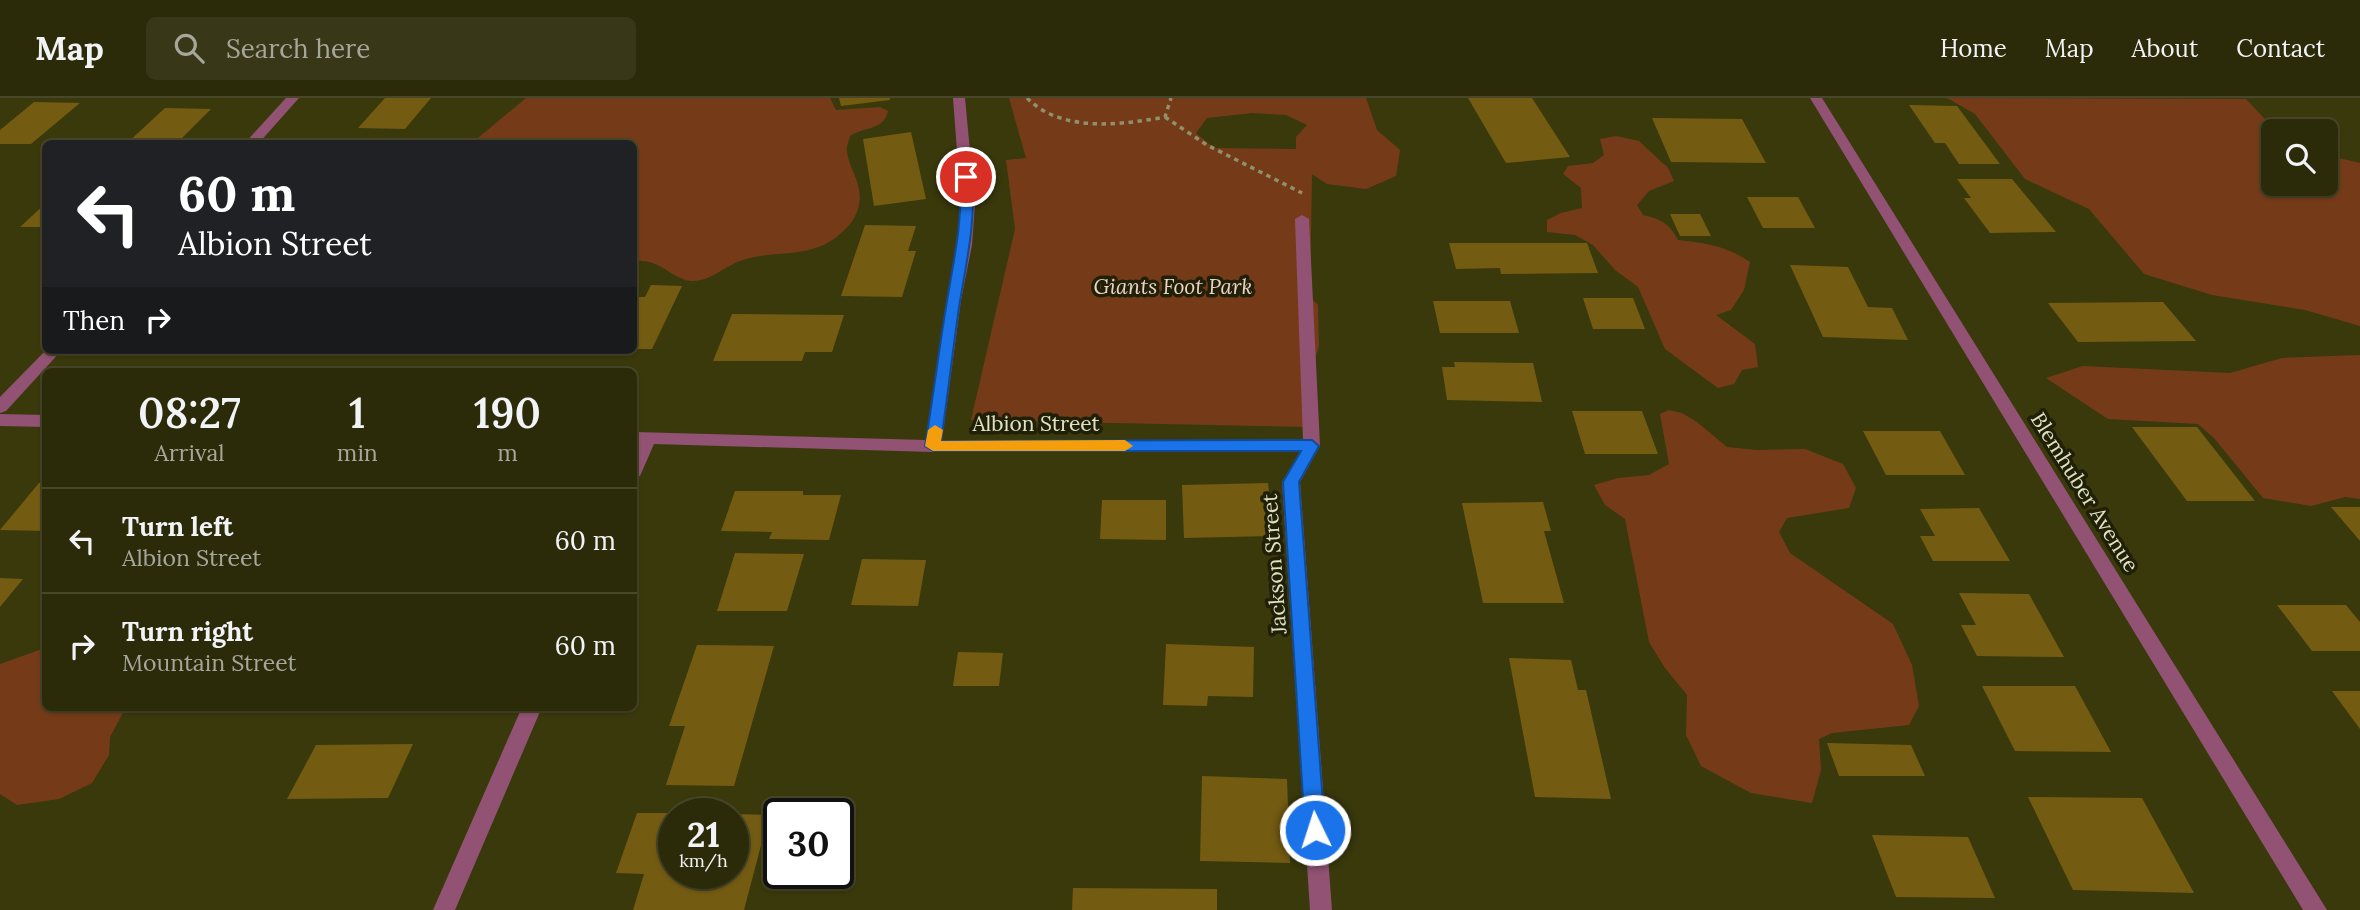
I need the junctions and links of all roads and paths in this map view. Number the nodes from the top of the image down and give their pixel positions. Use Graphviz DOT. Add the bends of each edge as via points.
graph roads {
  1 [pos="293,98"];
  2 [pos="959,98"];
  3 [pos="1027,98"];
  4 [pos="1171,98"];
  5 [pos="1816,98"];
  6 [pos="1165,117"];
  7 [pos="254,140"];
  8 [pos="1302,219"];
  9 [pos="50,354"];
  10 [pos="0,407"];
  11 [pos="0,420"];
  12 [pos="42,421"];
  13 [pos="641,439"];
  14 [pos="933,446"];
  15 [pos="1312,446"];
  16 [pos="637,458"];
  17 [pos="530,711"];
  18 [pos="444,910"];
  19 [pos="1321,910"];
  20 [pos="2316,910"];
  1 -- 7 [label="street"];
  2 -- 14 [label="street" via="968,204 965,245"];
  3 -- 6 [label="path" via="1034,108 1064,120 1134,123"];
  4 -- 6 [label="path"];
  5 -- 20 [label="street, Blemhuber Avenue"];
  6 -- 8 [label="path" via="1206,145 1318,204"];
  8 -- 15 [label="street"];
  9 -- 10 [label="street"];
  11 -- 12 [label="street"];
  13 -- 14 [label="street, Albion Street"];
  13 -- 16 [label="street"];
  14 -- 15 [label="street, Albion Street"];
  15 -- 19 [label="street, Jackson Street" via="1291,482"];
  17 -- 18 [label="street"];
}
